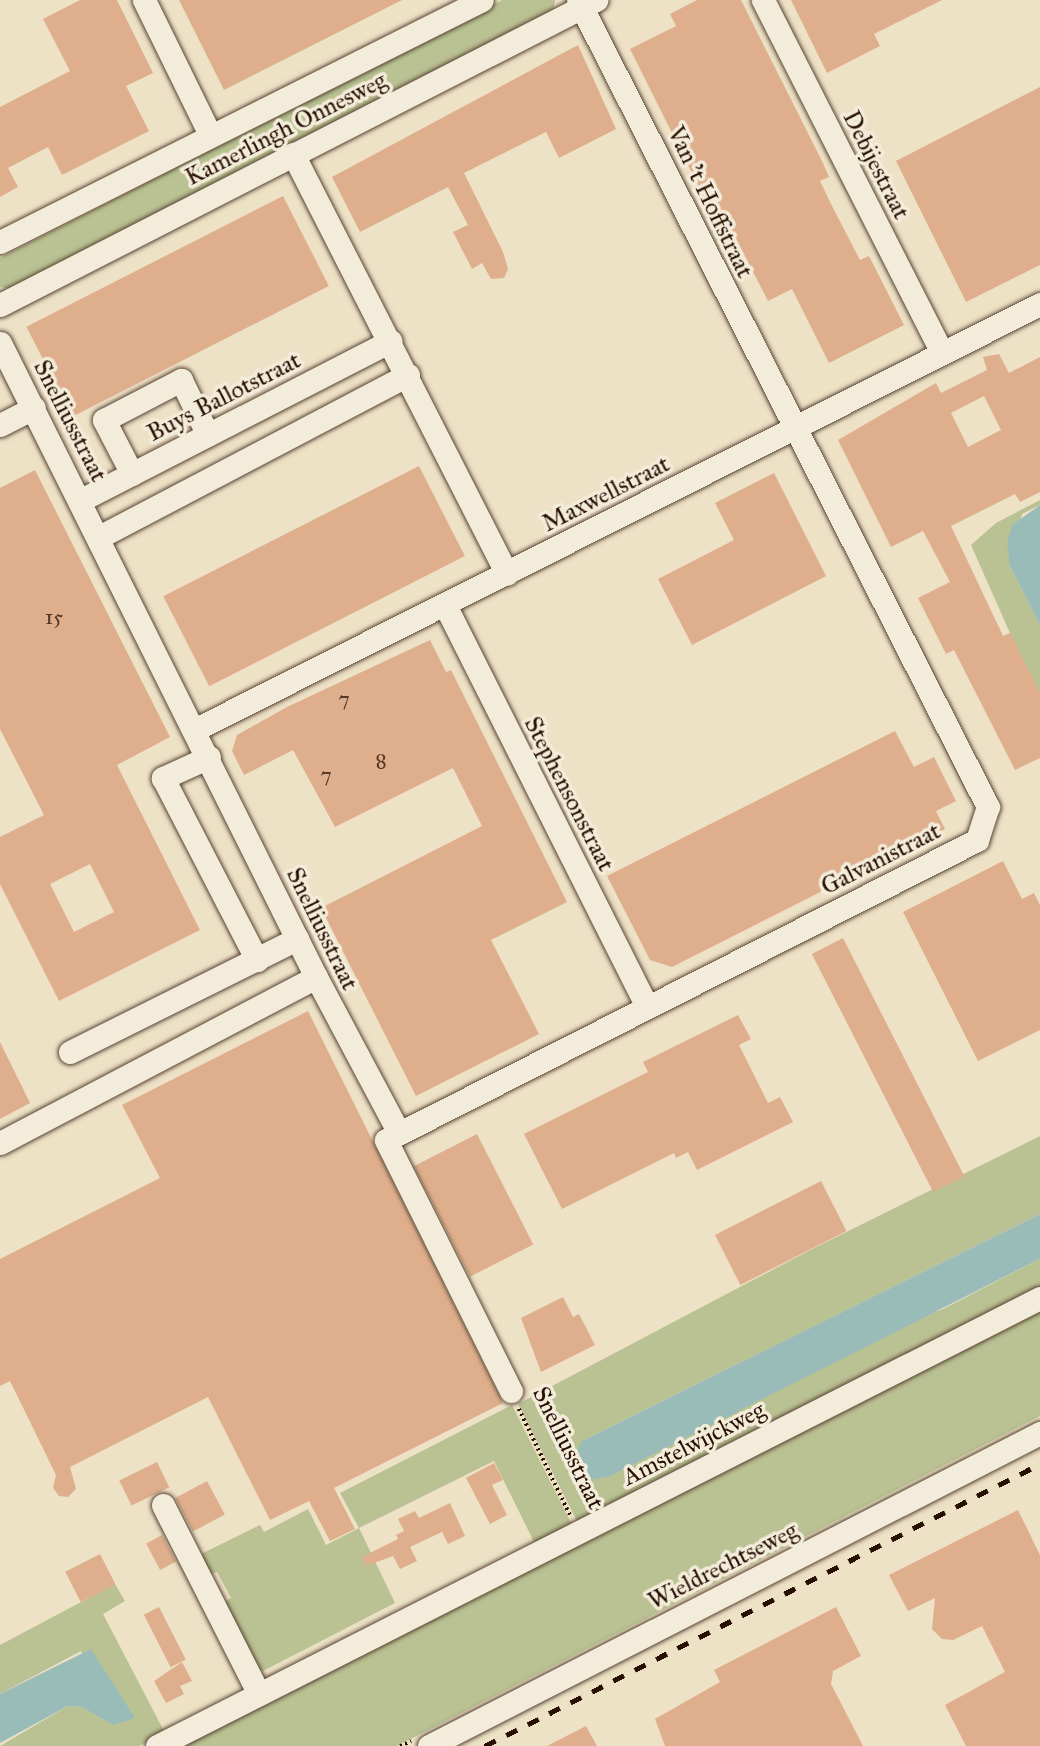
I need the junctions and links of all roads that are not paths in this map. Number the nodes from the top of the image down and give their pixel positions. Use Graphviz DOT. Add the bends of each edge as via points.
graph roads {
  1 [pos="144,0"];
  2 [pos="482,0"];
  3 [pos="763,0"];
  4 [pos="585,3"];
  5 [pos="455,6"];
  6 [pos="210,135"];
  7 [pos="293,154"];
  8 [pos="0,242"];
  9 [pos="1040,304"];
  10 [pos="0,305"];
  11 [pos="391,341"];
  12 [pos="0,343"];
  13 [pos="942,354"];
  14 [pos="408,375"];
  15 [pos="34,408"];
  16 [pos="0,425"];
  17 [pos="793,428"];
  18 [pos="208,435"];
  19 [pos="132,474"];
  20 [pos="81,500"];
  21 [pos="99,537"];
  22 [pos="507,574"];
  23 [pos="445,605"];
  24 [pos="196,729"];
  25 [pos="209,757"];
  26 [pos="297,939"];
  27 [pos="257,960"];
  28 [pos="316,977"];
  29 [pos="647,1007"];
  30 [pos="70,1052"];
  31 [pos="399,1133"];
  32 [pos="0,1143"];
  33 [pos="1040,1298"];
  34 [pos="511,1391"];
  35 [pos="1040,1433"];
  36 [pos="163,1505"];
  37 [pos="259,1694"];
  38 [pos="158,1746"];
  39 [pos="429,1746"];
  1 -- 6 [label="street"];
  2 -- 5 [label="street, Kamerlingh Onnesweg"];
  3 -- 13 [label="street, Debijestraat"];
  4 -- 7 [label="street, Kamerlingh Onnesweg"];
  4 -- 17 [label="street, Van 't Hoffstraat"];
  5 -- 6 [label="street, Kamerlingh Onnesweg"];
  6 -- 8 [label="street, Kamerlingh Onnesweg"];
  7 -- 10 [label="street, Kamerlingh Onnesweg"];
  7 -- 11 [label="street"];
  9 -- 13 [label="street, Maxwellstraat"];
  11 -- 14 [label="street"];
  11 -- 18 [label="street, Buys Ballotstraat"];
  12 -- 15 [label="street, Snelliusstraat"];
  13 -- 17 [label="street, Maxwellstraat"];
  14 -- 21 [label="street"];
  14 -- 22 [label="street"];
  15 -- 16 [label="street"];
  15 -- 20 [label="street, Snelliusstraat"];
  17 -- 22 [label="street, Maxwellstraat"];
  17 -- 29 [label="street, Galvanistraat" via="988,807 976,840"];
  18 -- 19 [label="street, Buys Ballotstraat"];
  18 -- 19 [label="street" via="181,380 104,420"];
  19 -- 20 [label="street, Buys Ballotstraat"];
  20 -- 21 [label="street, Snelliusstraat"];
  21 -- 24 [label="street, Snelliusstraat"];
  22 -- 23 [label="street, Maxwellstraat"];
  23 -- 24 [label="street, Maxwellstraat"];
  23 -- 29 [label="street, Stephensonstraat"];
  24 -- 25 [label="street, Snelliusstraat"];
  25 -- 26 [label="street, Snelliusstraat"];
  25 -- 27 [label="street" via="163,778"];
  26 -- 27 [label="street"];
  26 -- 28 [label="street, Snelliusstraat"];
  27 -- 30 [label="street"];
  28 -- 31 [label="street, Snelliusstraat"];
  28 -- 32 [label="street"];
  29 -- 31 [label="street, Galvanistraat"];
  31 -- 34 [label="street, Snelliusstraat" via="386,1140"];
  33 -- 37 [label="street, Amstelwijckweg"];
  35 -- 39 [label="street, Wieldrechtseweg"];
  36 -- 37 [label="street"];
  37 -- 38 [label="street, Amstelwijckweg"];
}
